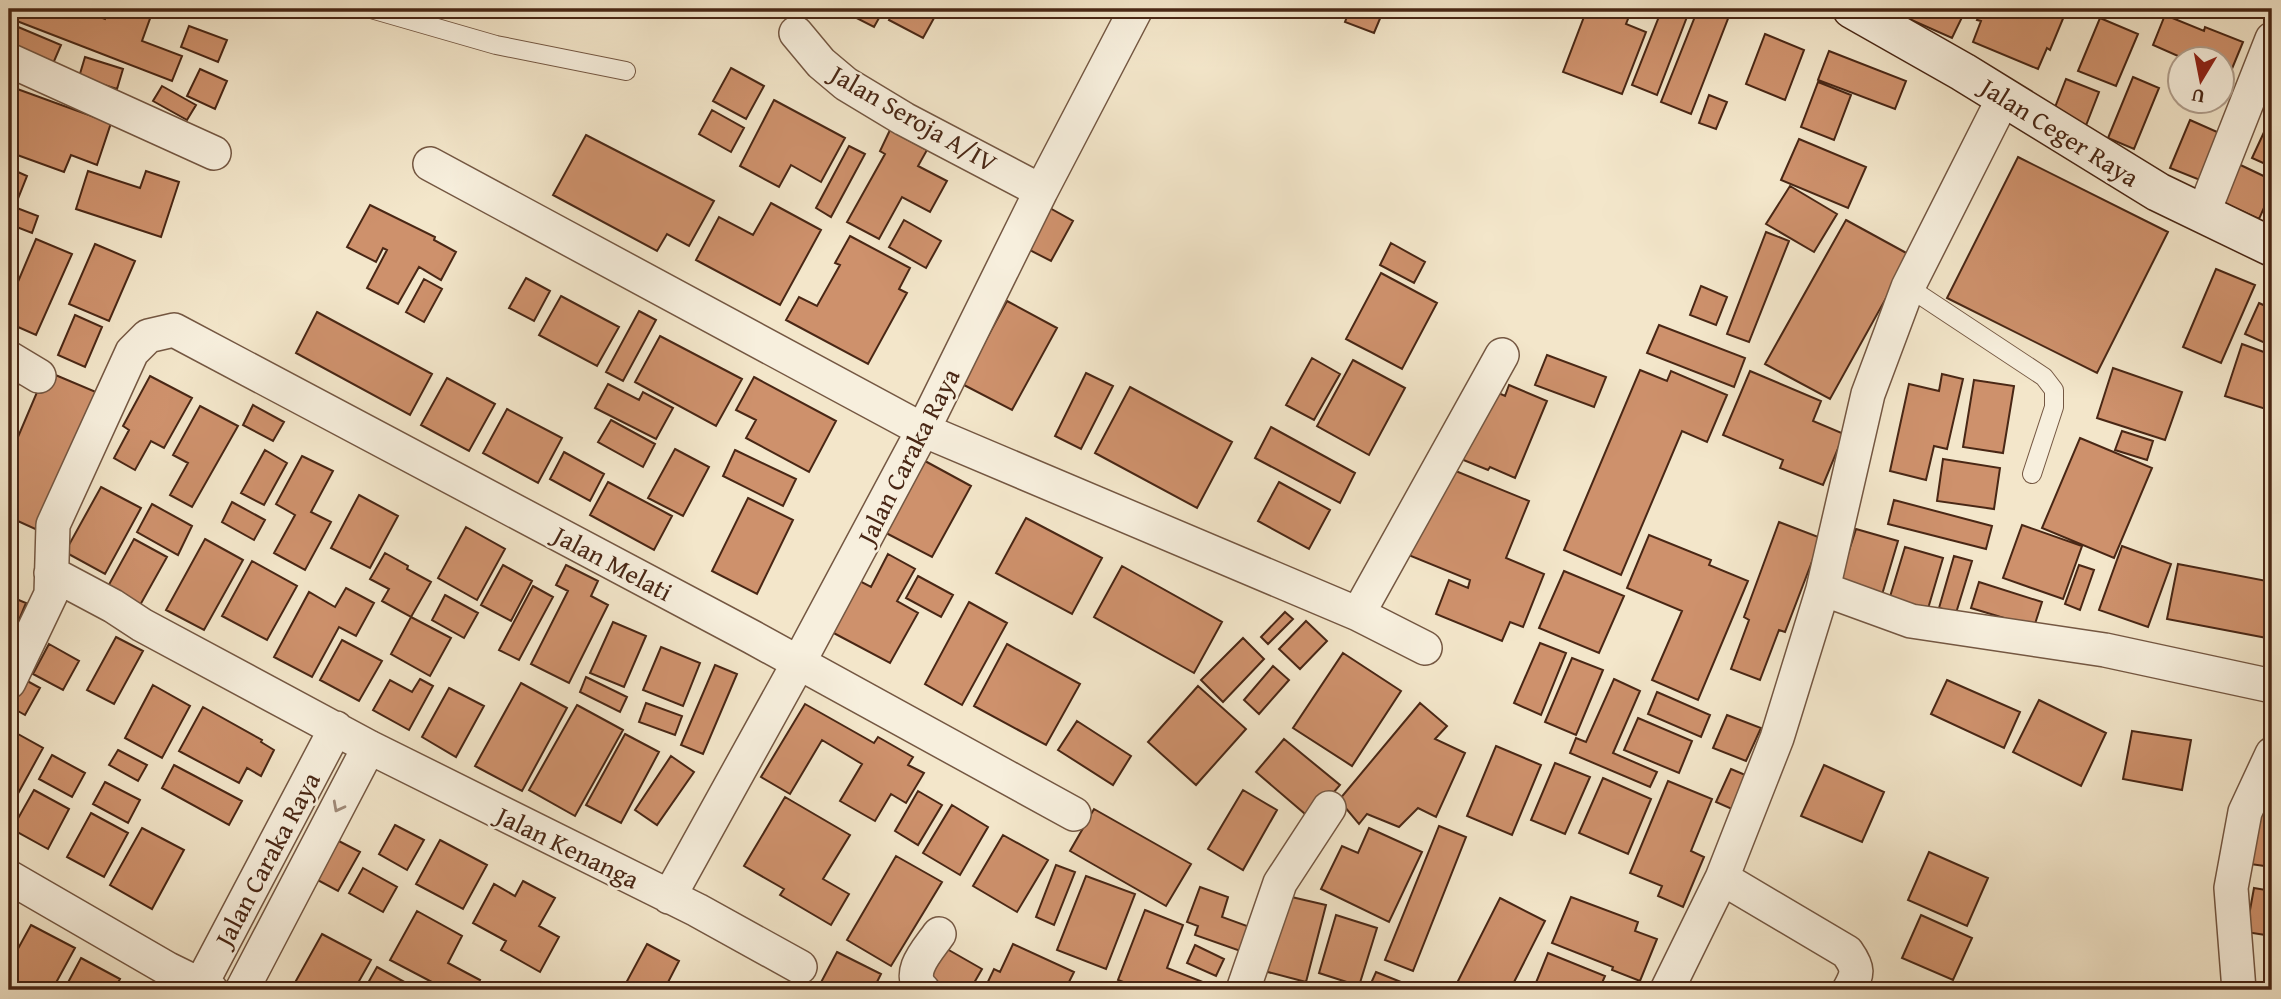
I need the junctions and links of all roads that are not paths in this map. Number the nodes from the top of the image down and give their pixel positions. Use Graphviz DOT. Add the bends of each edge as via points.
graph roads {
  1 [pos="371,9"];
  2 [pos="1136,9"];
  3 [pos="1852,9"];
  4 [pos="796,33"];
  5 [pos="2272,39"];
  6 [pos="9,60"];
  7 [pos="626,71"];
  8 [pos="2004,97"];
  9 [pos="214,153"];
  10 [pos="430,164"];
  11 [pos="1041,191"];
  12 [pos="2203,214"];
  13 [pos="2272,247"];
  14 [pos="1908,287"];
  15 [pos="1502,355"];
  16 [pos="9,358"];
  17 [pos="39,376"];
  18 [pos="923,430"];
  19 [pos="2032,474"];
  20 [pos="51,573"];
  21 [pos="1823,589"];
  22 [pos="1357,614"];
  23 [pos="1425,648"];
  24 [pos="799,662"];
  25 [pos="9,682"];
  26 [pos="2272,686"];
  27 [pos="336,728"];
  28 [pos="369,747"];
  29 [pos="2272,754"];
  30 [pos="1329,808"];
  31 [pos="1074,814"];
  32 [pos="9,877"];
  33 [pos="1721,878"];
  34 [pos="669,897"];
  35 [pos="939,934"];
  36 [pos="800,967"];
  37 [pos="203,989"];
  38 [pos="242,990"];
  39 [pos="923,990"];
  40 [pos="1243,990"];
  41 [pos="1667,990"];
  42 [pos="1849,990"];
  43 [pos="2239,990"];
  1 -- 7 [label="lane" via="496,45"];
  2 -- 11 [label="street, Jalan Caraka Raya"];
  3 -- 8 [label="main road, Jalan Ceger Raya"];
  4 -- 11 [label="street, Jalan Seroja A/IV" via="821,64 846,84"];
  5 -- 12 [label="street"];
  6 -- 9 [label="street"];
  8 -- 12 [label="main road, Jalan Ceger Raya" via="2158,192"];
  8 -- 14 [label="street"];
  10 -- 18 [label="street"];
  11 -- 18 [label="street, Jalan Caraka Raya"];
  12 -- 13 [label="main road, Jalan Ceger Raya"];
  14 -- 19 [label="lane" via="2044,377 2054,390 2054,407"];
  14 -- 21 [label="street" via="1868,394"];
  15 -- 22 [label="street"];
  16 -- 17 [label="street"];
  18 -- 22 [label="street"];
  18 -- 24 [label="street, Jalan Caraka Raya"];
  20 -- 24 [label="street, Jalan Melati" via="53,526 132,352 148,336 174,330"];
  20 -- 25 [label="street" via="51,594"];
  20 -- 27 [label="street, Jalan Kenanga"];
  21 -- 26 [label="street" via="1911,621 2105,650"];
  21 -- 33 [label="street" via="1777,738"];
  22 -- 23 [label="street"];
  24 -- 31 [label="street, Jalan Melati"];
  24 -- 34 [label="street, Jalan Caraka Raya"];
  27 -- 28 [label="street, Jalan Kenanga"];
  27 -- 37 [label="street, Jalan Caraka Raya"];
  28 -- 34 [label="street, Jalan Kenanga"];
  28 -- 38 [label="street, Jalan Caraka Raya, one-way"];
  29 -- 43 [label="street" via="2245,812 2231,888"];
  30 -- 40 [label="street" via="1280,883"];
  32 -- 37 [label="street"];
  33 -- 41 [label="street"];
  33 -- 42 [label="street" via="1847,953 1857,975"];
  34 -- 36 [label="street, Jalan Kenanga"];
  35 -- 39 [label="street" via="915,975"];
}
